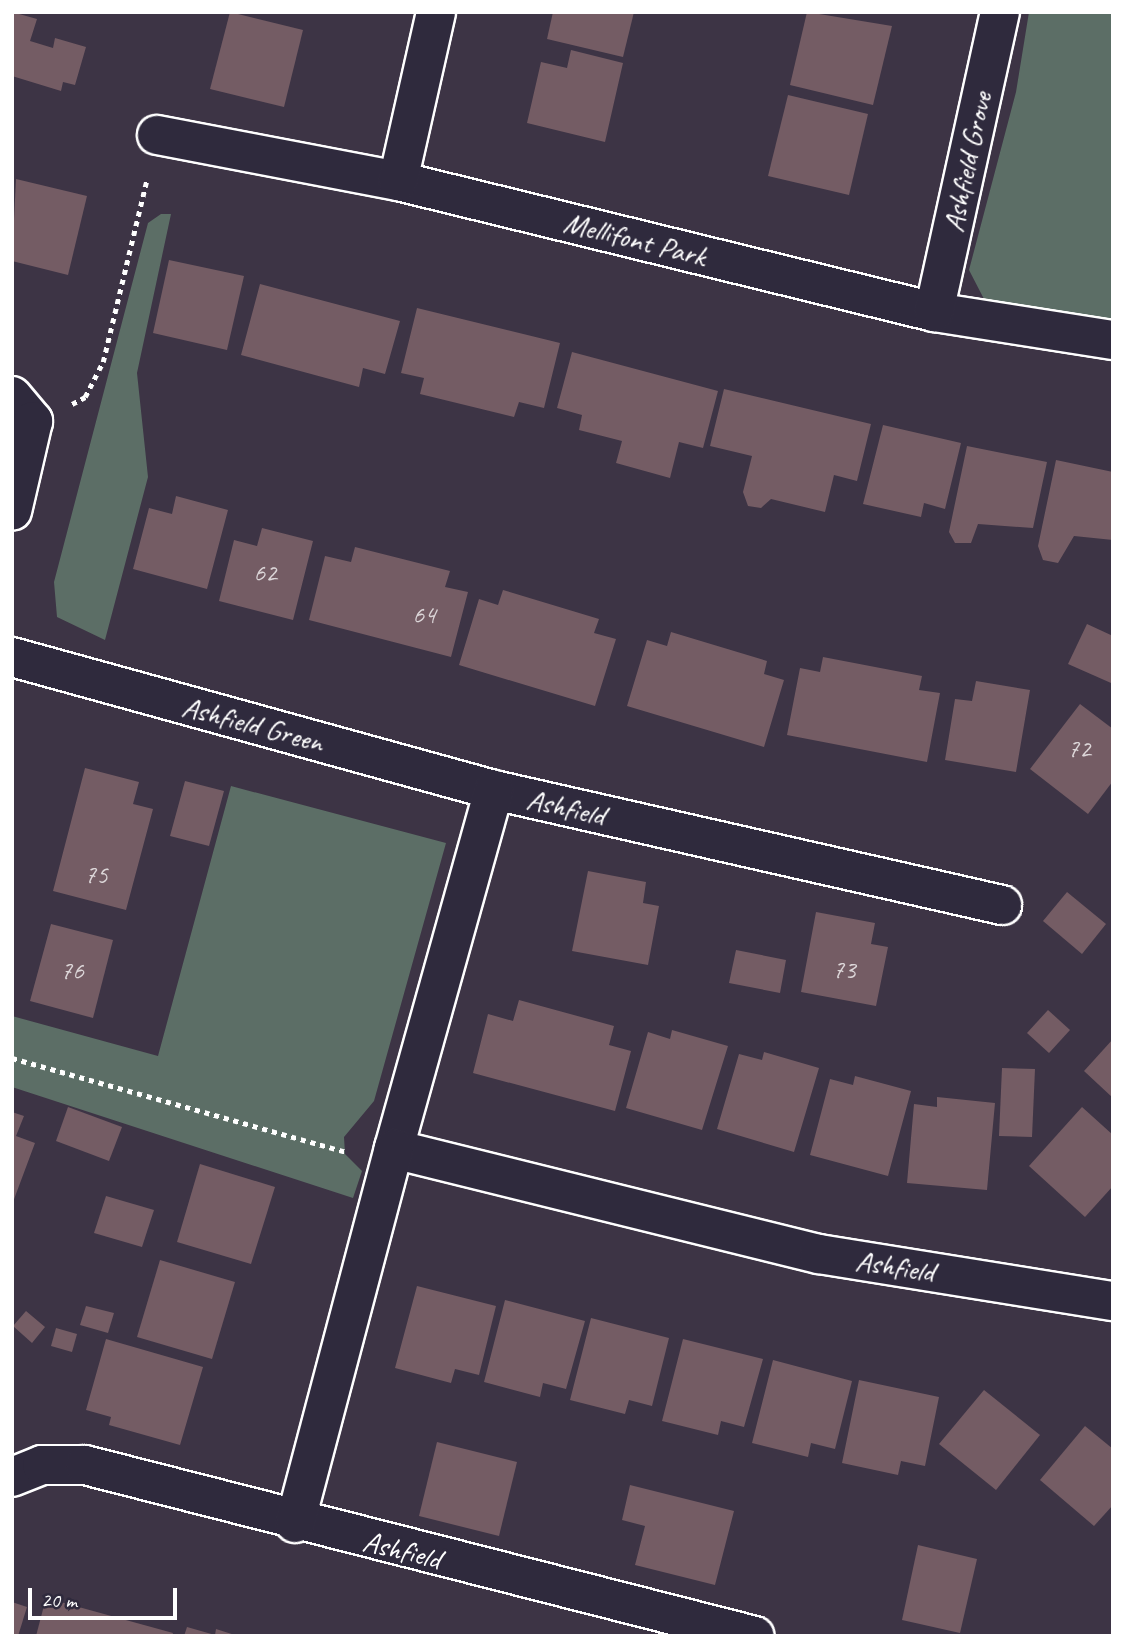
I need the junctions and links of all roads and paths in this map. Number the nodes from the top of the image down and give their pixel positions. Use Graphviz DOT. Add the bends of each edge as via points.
graph roads {
  1 [pos="436,12"];
  2 [pos="1000,12"];
  3 [pos="157,135"];
  4 [pos="398,181"];
  5 [pos="934,312"];
  6 [pos="1113,341"];
  7 [pos="22,409"];
  8 [pos="12,511"];
  9 [pos="12,657"];
  10 [pos="494,790"];
  11 [pos="1002,905"];
  12 [pos="12,1058"];
  13 [pos="392,1157"];
  14 [pos="1113,1301"];
  15 [pos="12,1477"];
  16 [pos="295,1523"];
  17 [pos="755,1636"];
  1 -- 4 [label="street"];
  2 -- 5 [label="street, Ashfield Grove"];
  3 -- 4 [label="street, Mellifont Park"];
  3 -- 7 [label="path" via="103,362 85,397"];
  4 -- 5 [label="street, Mellifont Park"];
  5 -- 6 [label="street, Mellifont Park"];
  7 -- 8 [label="street"];
  9 -- 10 [label="street, Ashfield Green"];
  10 -- 11 [label="street, Ashfield"];
  10 -- 13 [label="street, Ashfield"];
  12 -- 13 [label="path"];
  13 -- 14 [label="street, Ashfield" via="819,1254"];
  13 -- 16 [label="street, Ashfield"];
  15 -- 16 [label="street, Ashfield" via="42,1465 85,1465"];
  16 -- 17 [label="street, Ashfield"];
}
